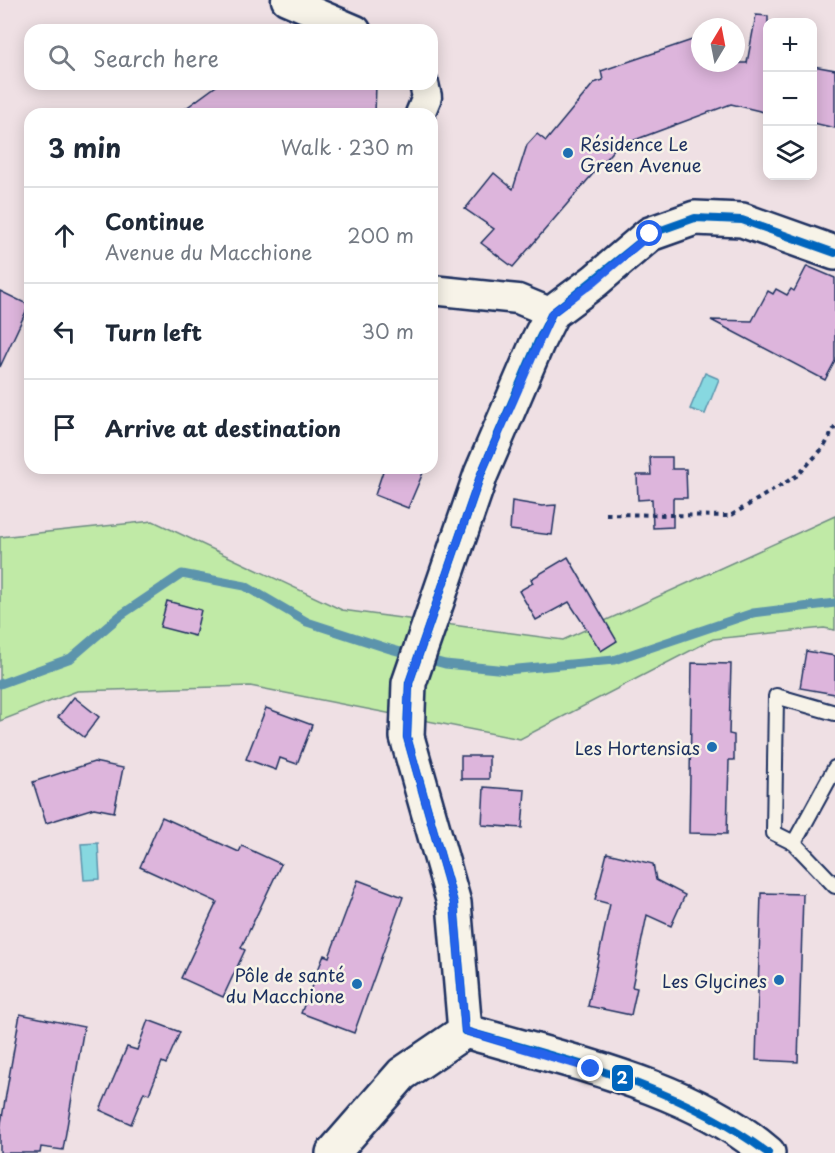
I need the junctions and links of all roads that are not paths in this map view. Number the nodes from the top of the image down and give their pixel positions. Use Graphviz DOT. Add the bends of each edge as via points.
graph roads {
  1 [pos="285,0"];
  2 [pos="342,24"];
  3 [pos="425,90"];
  4 [pos="422,108"];
  5 [pos="835,253"];
  6 [pos="438,291"];
  7 [pos="552,313"];
  8 [pos="835,713"];
  9 [pos="835,768"];
  10 [pos="794,843"];
  11 [pos="835,886"];
  12 [pos="465,1031"];
  13 [pos="333,1153"];
  14 [pos="768,1153"];
  1 -- 2 [label="street"];
  3 -- 4 [label="street"];
  5 -- 7 [label="main road" via="742,220 694,218 650,234"];
  6 -- 7 [label="street" via="518,299"];
  7 -- 12 [label="main road" via="481,474 409,683 407,737 454,903"];
  8 -- 10 [label="lane" via="776,696 774,833"];
  9 -- 10 [label="lane"];
  10 -- 11 [label="lane"];
  12 -- 13 [label="main road" via="402,1074"];
  12 -- 14 [label="main road" via="691,1103 743,1132"];
}
